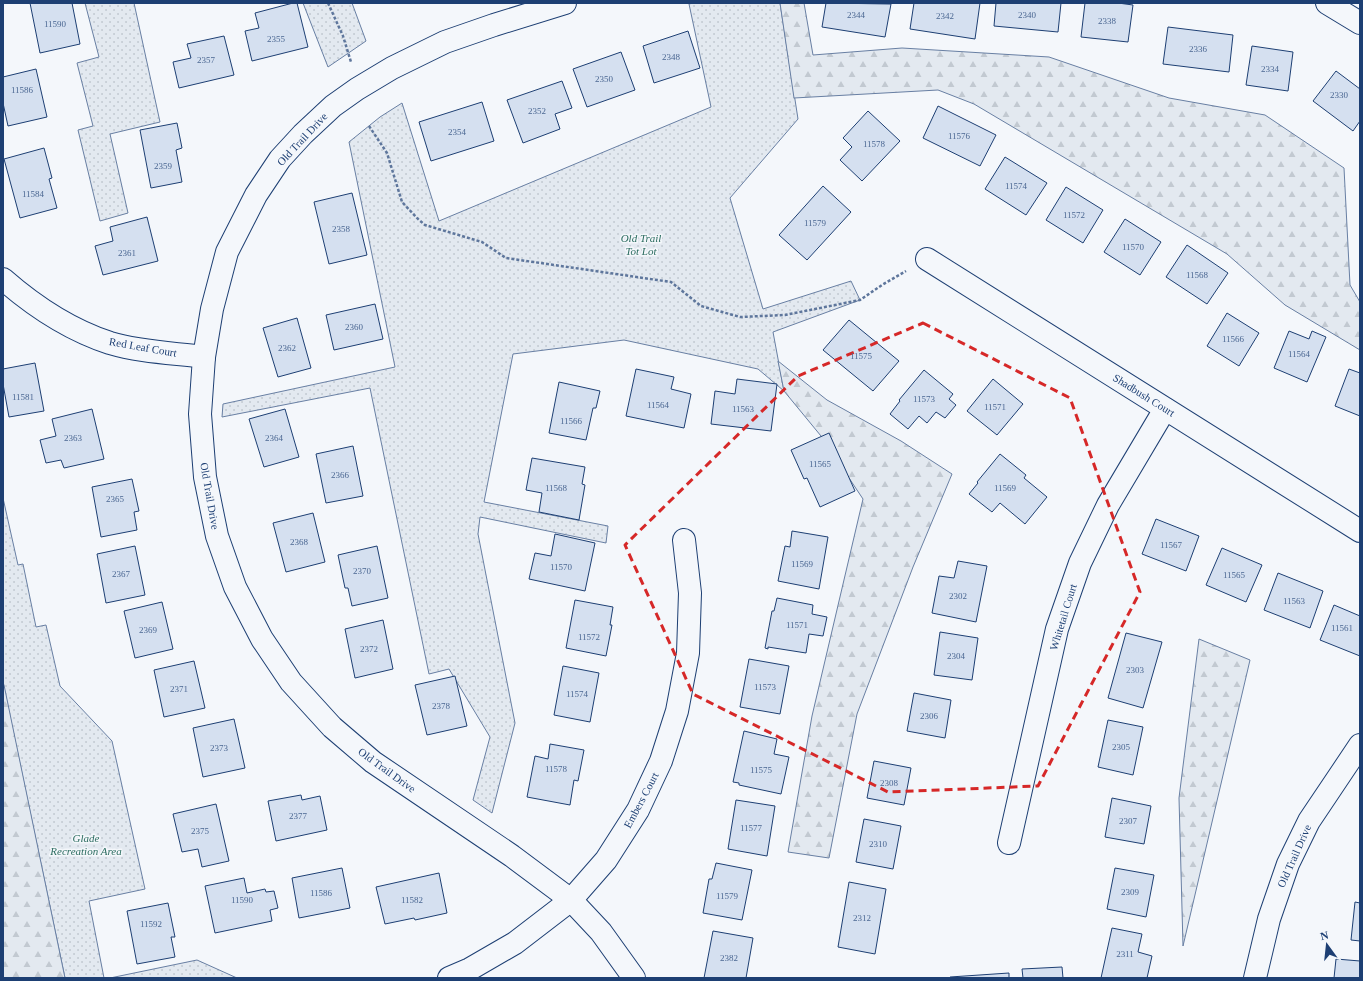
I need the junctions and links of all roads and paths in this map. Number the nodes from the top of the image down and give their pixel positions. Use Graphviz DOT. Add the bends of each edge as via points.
graph roads {
  1 [pos="328,3"];
  2 [pos="565,3"];
  3 [pos="1327,3"];
  4 [pos="1360,23"];
  5 [pos="360,87"];
  6 [pos="369,126"];
  7 [pos="927,259"];
  8 [pos="3,279"];
  9 [pos="204,357"];
  10 [pos="1165,409"];
  11 [pos="1360,531"];
  12 [pos="684,540"];
  13 [pos="1360,745"];
  14 [pos="1009,843"];
  15 [pos="571,900"];
  16 [pos="449,978"];
  17 [pos="634,978"];
  18 [pos="1255,978"];
  1 -- 5 [label="path" via="343,36"];
  2 -- 5 [label="street, Old Trail Drive" via="445,42"];
  3 -- 4 [label="street"];
  5 -- 9 [label="street, Old Trail Drive" via="333,106 303,134 280,159 256,195 227,252 212,310"];
  6 -- 7 [label="path" via="387,153 402,202 425,225 482,242 506,258 670,282 701,306 740,317 785,315 860,300"];
  7 -- 10 [label="street, Shadbush Court"];
  8 -- 9 [label="street, Red Leaf Court" via="37,308 72,328 111,343"];
  9 -- 15 [label="street, Old Trail Drive" via="200,414 205,477 217,536 235,587 262,639 291,682 332,727 373,762 512,856"];
  10 -- 11 [label="street, Shadbush Court"];
  10 -- 14 [label="street, Whitetail Court" via="1108,505 1080,563 1057,629"];
  12 -- 15 [label="street, Embers Court" via="690,593 688,653 677,711 661,761 638,810 606,860"];
  13 -- 18 [label="street, Old Trail Drive" via="1309,821 1288,864 1268,919"];
  15 -- 16 [label="street, Embers Court" via="515,943"];
  15 -- 17 [label="street, Old Trail Drive" via="600,932"];
}
